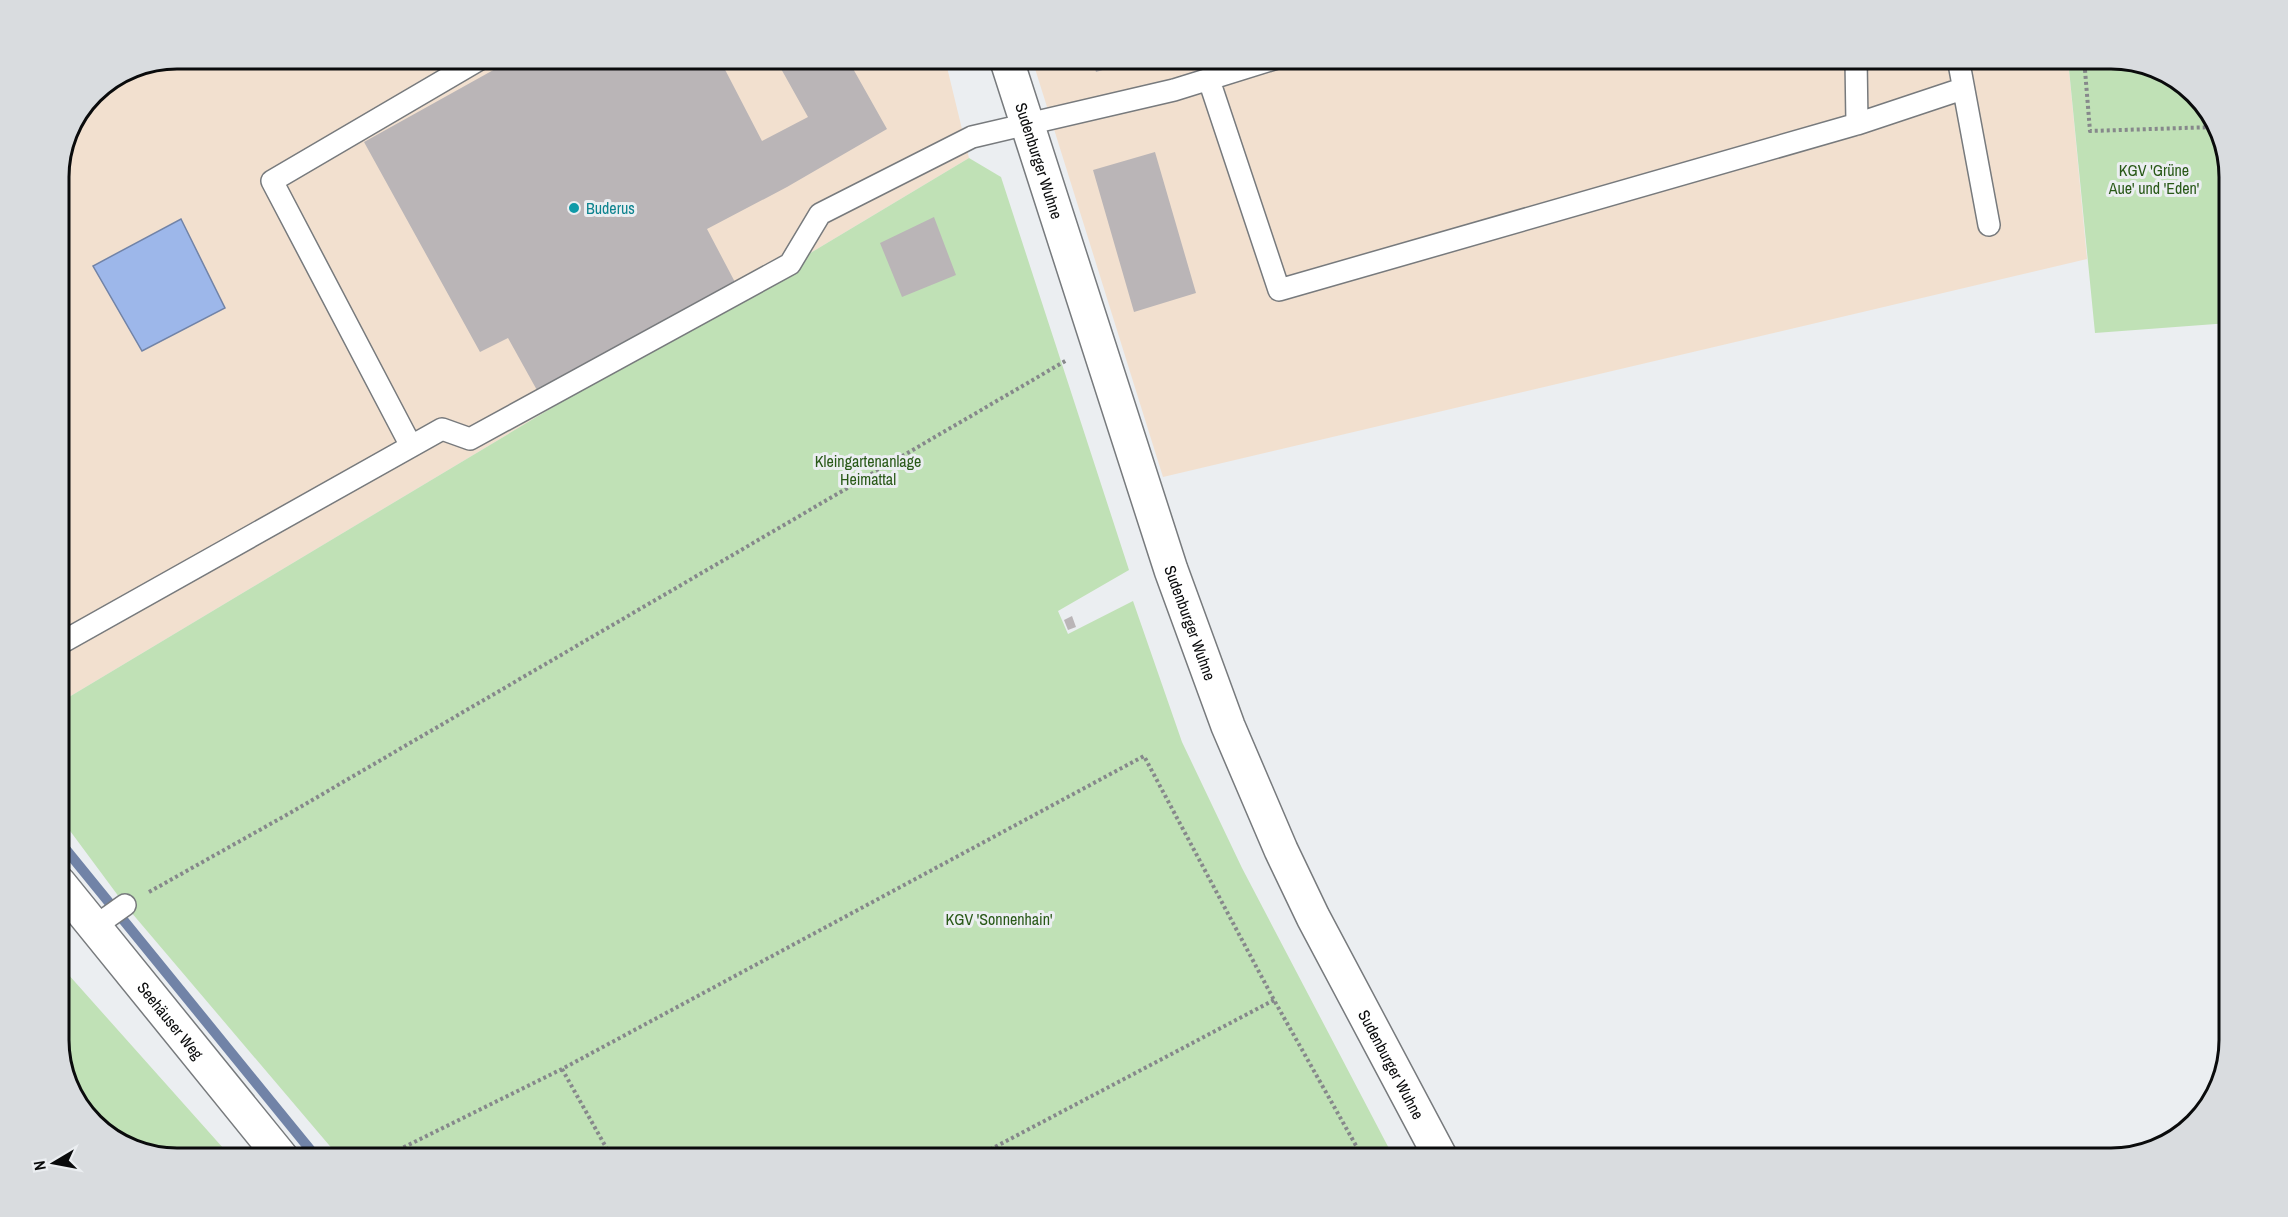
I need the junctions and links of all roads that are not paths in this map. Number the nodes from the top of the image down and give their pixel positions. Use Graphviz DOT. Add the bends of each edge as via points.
graph roads {
  1 [pos="463,69"];
  2 [pos="1009,69"];
  3 [pos="1243,69"];
  4 [pos="1856,69"];
  5 [pos="1959,69"];
  6 [pos="1209,80"];
  7 [pos="1962,88"];
  8 [pos="1026,124"];
  9 [pos="1857,124"];
  10 [pos="1989,225"];
  11 [pos="411,446"];
  12 [pos="69,638"];
  13 [pos="69,896"];
  14 [pos="125,905"];
  15 [pos="94,927"];
  16 [pos="274,1148"];
  17 [pos="1436,1148"];
  1 -- 11 [label="lane" via="272,181"];
  2 -- 8 [label="main road, Sudenburger Wuhne"];
  3 -- 6 [label="lane"];
  4 -- 9 [label="lane"];
  5 -- 7 [label="lane"];
  6 -- 8 [label="lane"];
  6 -- 9 [label="lane" via="1279,290"];
  7 -- 9 [label="lane"];
  7 -- 10 [label="lane"];
  8 -- 11 [label="lane" via="972,137 820,214 790,264 470,439 442,429"];
  8 -- 17 [label="main road, Sudenburger Wuhne" via="1167,559 1228,726 1313,917"];
  11 -- 12 [label="lane"];
  13 -- 15 [label="main road, Seehäuser Weg"];
  14 -- 15 [label="lane"];
  15 -- 16 [label="main road, Seehäuser Weg"];
}
